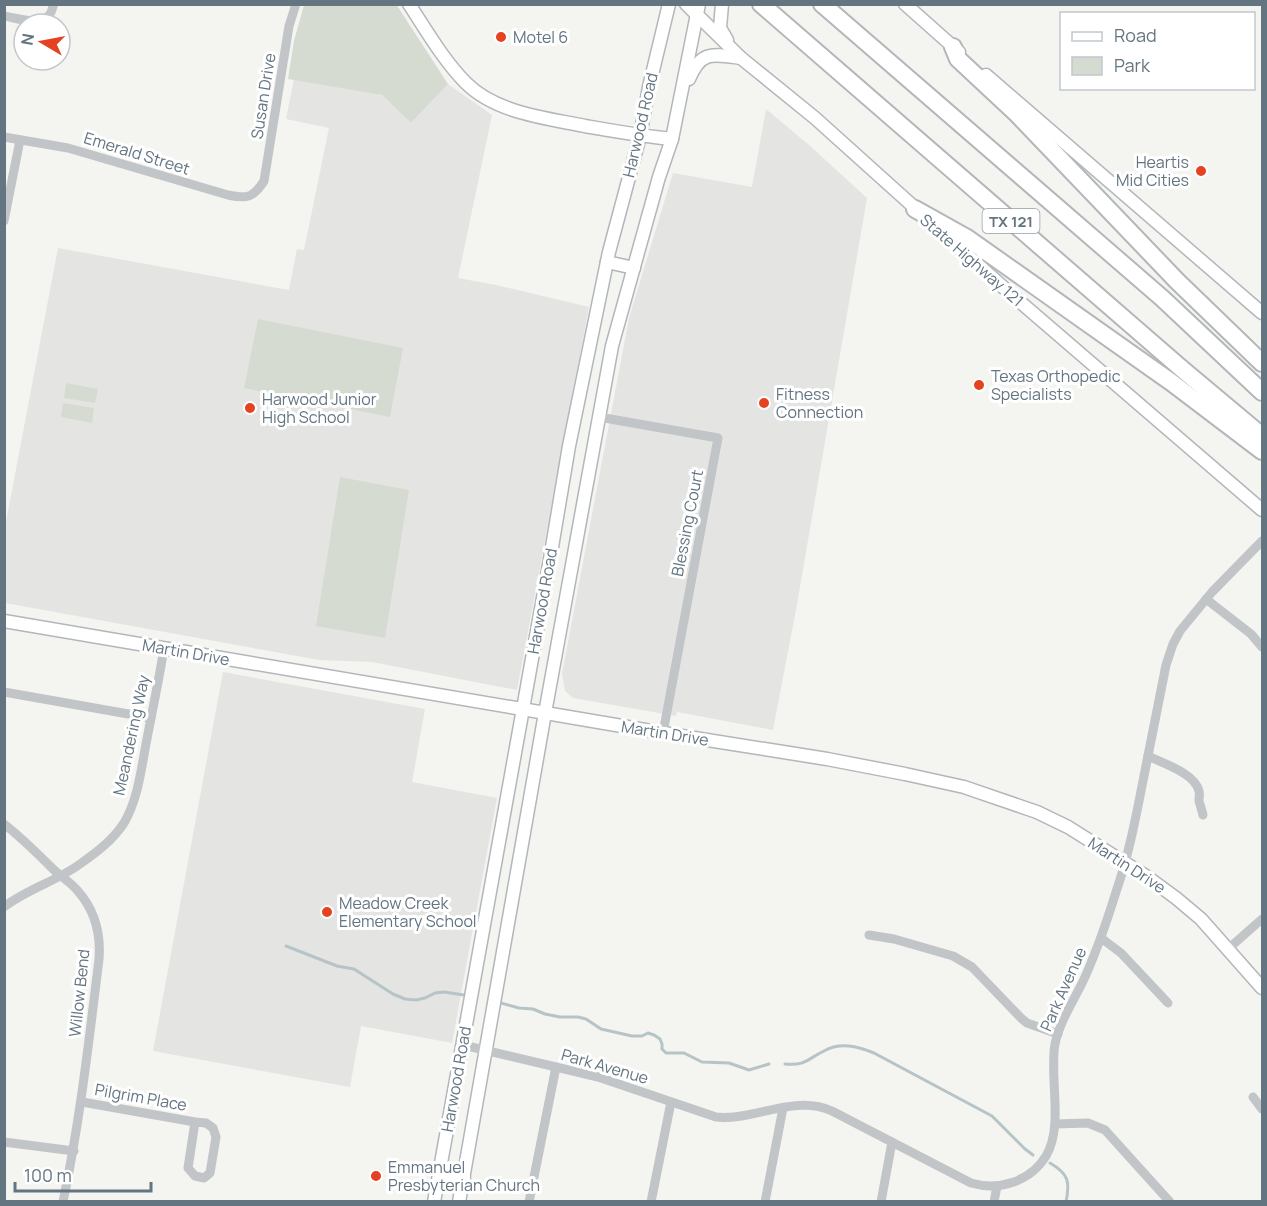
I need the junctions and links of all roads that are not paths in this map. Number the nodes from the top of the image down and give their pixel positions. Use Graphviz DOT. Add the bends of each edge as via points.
graph roads {
  1 [pos="54,4"];
  2 [pos="296,4"];
  3 [pos="409,4"];
  4 [pos="658,4"];
  5 [pos="669,4"];
  6 [pos="686,4"];
  7 [pos="722,4"];
  8 [pos="760,4"];
  9 [pos="822,4"];
  10 [pos="905,4"];
  11 [pos="698,10"];
  12 [pos="4,16"];
  13 [pos="663,28"];
  14 [pos="953,47"];
  15 [pos="741,58"];
  16 [pos="682,95"];
  17 [pos="640,136"];
  18 [pos="4,137"];
  19 [pos="672,139"];
  20 [pos="20,140"];
  21 [pos="258,190"];
  22 [pos="915,209"];
  23 [pos="4,221"];
  24 [pos="607,261"];
  25 [pos="634,267"];
  26 [pos="1263,313"];
  27 [pos="1263,363"];
  28 [pos="1263,392"];
  29 [pos="576,412"];
  30 [pos="599,417"];
  31 [pos="1263,436"];
  32 [pos="1263,451"];
  33 [pos="1263,510"];
  34 [pos="1263,541"];
  35 [pos="552,549"];
  36 [pos="573,560"];
  37 [pos="1206,599"];
  38 [pos="4,621"];
  39 [pos="1263,647"];
  40 [pos="164,648"];
  41 [pos="4,692"];
  42 [pos="523,709"];
  43 [pos="545,713"];
  44 [pos="151,718"];
  45 [pos="663,733"];
  46 [pos="1148,756"];
  47 [pos="1203,815"];
  48 [pos="4,824"];
  49 [pos="501,828"];
  50 [pos="524,832"];
  51 [pos="1126,862"];
  52 [pos="61,876"];
  53 [pos="4,907"];
  54 [pos="1263,919"];
  55 [pos="869,935"];
  56 [pos="1101,938"];
  57 [pos="1228,949"];
  58 [pos="1263,988"];
  59 [pos="1168,1003"];
  60 [pos="1058,1034"];
  61 [pos="463,1045"];
  62 [pos="485,1050"];
  63 [pos="556,1067"];
  64 [pos="1253,1097"];
  65 [pos="82,1102"];
  66 [pos="670,1102"];
  67 [pos="783,1108"];
  68 [pos="1263,1109"];
  69 [pos="195,1122"];
  70 [pos="1054,1124"];
  71 [pos="4,1142"];
  72 [pos="892,1142"];
  73 [pos="74,1151"];
  74 [pos="439,1174"];
  75 [pos="464,1178"];
  76 [pos="997,1186"];
  77 [pos="1164,1200"];
  78 [pos="63,1202"];
  79 [pos="434,1202"];
  80 [pos="459,1202"];
  81 [pos="529,1202"];
  82 [pos="651,1202"];
  83 [pos="765,1202"];
  84 [pos="881,1202"];
  85 [pos="994,1202"];
  1 -- 12 [label="street" via="43,20"];
  2 -- 21 [label="street, Susan Drive" via="264,181"];
  3 -- 17 [label="main road" via="445,57 466,83 483,96 532,116"];
  4 -- 13 [label="main road"];
  5 -- 13 [label="main road, Harwood Road"];
  6 -- 11 [label="main road, State Highway 121"];
  7 -- 15 [label="main road" via="720,28"];
  8 -- 31 [label="highway, TX 121"];
  9 -- 28 [label="highway, TX 121" via="1162,298"];
  10 -- 14 [label="main road"];
  11 -- 15 [label="main road, State Highway 121"];
  11 -- 16 [label="main road, Harwood Road"];
  13 -- 17 [label="main road, Harwood Road"];
  14 -- 26 [label="main road"];
  14 -- 27 [label="highway" via="958,59"];
  15 -- 16 [label="main road" via="717,54 704,58 694,66"];
  15 -- 22 [label="main road, State Highway 121" via="815,118"];
  16 -- 19 [label="main road, Harwood Road"];
  17 -- 19 [label="main road"];
  17 -- 24 [label="main road, Harwood Road"];
  18 -- 20 [label="street, Emerald Street"];
  19 -- 25 [label="main road, Harwood Road"];
  20 -- 21 [label="street, Emerald Street" via="68,148 228,195 249,197"];
  20 -- 23 [label="street"];
  22 -- 32 [label="highway" via="967,238"];
  22 -- 33 [label="main road, State Highway 121"];
  24 -- 25 [label="main road"];
  24 -- 29 [label="main road, Harwood Road"];
  25 -- 30 [label="main road, Harwood Road" via="612,346"];
  29 -- 30 [label="main road"];
  29 -- 35 [label="main road, Harwood Road"];
  30 -- 36 [label="main road, Harwood Road"];
  30 -- 45 [label="street, Blessing Court" via="718,438"];
  34 -- 37 [label="street, Park Avenue"];
  35 -- 36 [label="main road"];
  35 -- 42 [label="main road, Harwood Road"];
  36 -- 43 [label="main road, Harwood Road"];
  37 -- 39 [label="street"];
  37 -- 46 [label="street, Park Avenue" via="1173,644"];
  38 -- 40 [label="main road, Martin Drive"];
  40 -- 42 [label="main road, Martin Drive"];
  40 -- 44 [label="street, Meandering Way"];
  41 -- 44 [label="street"];
  42 -- 43 [label="main road, Martin Drive"];
  42 -- 49 [label="main road, Harwood Road"];
  43 -- 45 [label="main road, Martin Drive"];
  43 -- 50 [label="main road, Harwood Road"];
  44 -- 52 [label="street, Meandering Way" via="135,798 124,822 98,851"];
  45 -- 51 [label="main road, Martin Drive" via="964,787 1037,812"];
  46 -- 47 [label="street" via="1190,778 1200,792"];
  46 -- 51 [label="street, Park Avenue"];
  48 -- 52 [label="street, Willow Bend"];
  49 -- 50 [label="main road"];
  49 -- 61 [label="main road, Harwood Road"];
  50 -- 62 [label="main road, Harwood Road"];
  51 -- 56 [label="street, Park Avenue"];
  51 -- 57 [label="main road, Martin Drive" via="1189,908"];
  52 -- 53 [label="street, Meandering Way"];
  52 -- 65 [label="street, Willow Bend" via="87,903 99,935"];
  54 -- 57 [label="street"];
  55 -- 60 [label="street" via="953,956 972,967 1027,1023"];
  56 -- 59 [label="street" via="1121,953"];
  56 -- 60 [label="street, Park Avenue"];
  57 -- 58 [label="main road, Martin Drive"];
  60 -- 70 [label="street, Park Avenue" via="1054,1052"];
  61 -- 62 [label="street, Park Avenue"];
  61 -- 74 [label="main road, Harwood Road"];
  62 -- 63 [label="street, Park Avenue"];
  62 -- 75 [label="main road, Harwood Road"];
  63 -- 66 [label="street, Park Avenue"];
  63 -- 81 [label="street"];
  64 -- 68 [label="street"];
  65 -- 69 [label="street, Pilgrim Place"];
  65 -- 73 [label="street, Willow Bend"];
  66 -- 67 [label="street, Park Avenue" via="723,1118"];
  66 -- 82 [label="street"];
  67 -- 72 [label="street, Park Avenue" via="826,1108"];
  67 -- 83 [label="street"];
  69 -- 69 [label="street, Pilgrim Place" via="206,1123 216,1137 210,1173 204,1178 195,1176 188,1168"];
  70 -- 76 [label="street, Park Avenue" via="1051,1146 1041,1163 1018,1181"];
  70 -- 77 [label="street" via="1088,1122 1105,1130"];
  71 -- 73 [label="street"];
  72 -- 76 [label="street, Park Avenue" via="963,1180 979,1186"];
  72 -- 84 [label="street"];
  73 -- 78 [label="street, Willow Bend"];
  74 -- 75 [label="main road"];
  74 -- 79 [label="main road, Harwood Road"];
  75 -- 80 [label="main road, Harwood Road"];
  76 -- 85 [label="street"];
}
